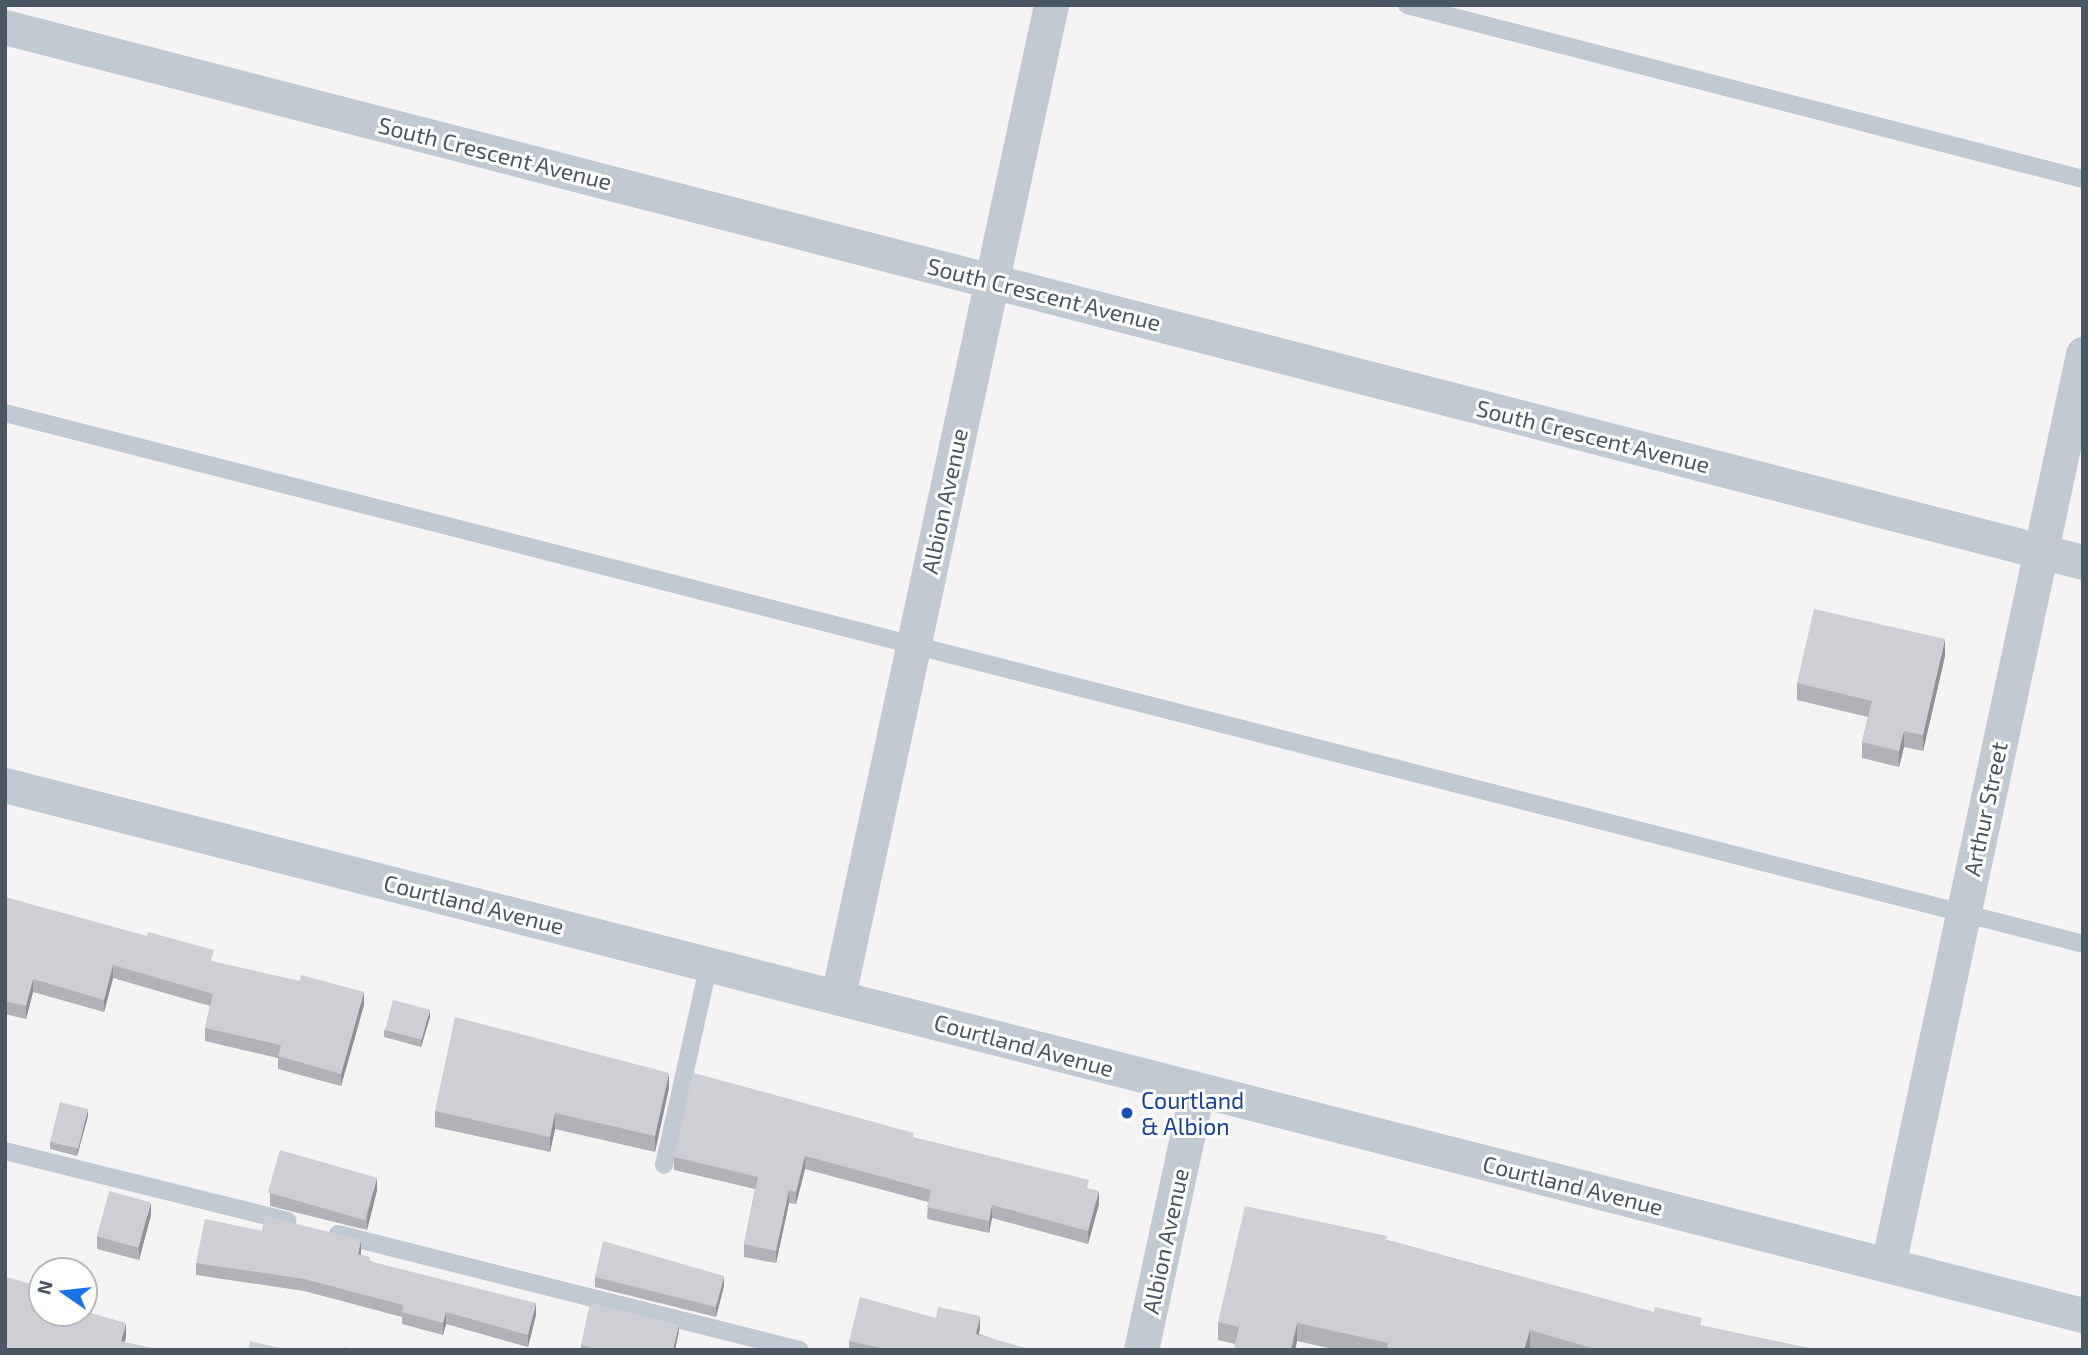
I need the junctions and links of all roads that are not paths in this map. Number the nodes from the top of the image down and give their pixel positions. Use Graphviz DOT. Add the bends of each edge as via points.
graph roads {
  1 [pos="1051,5"];
  2 [pos="1407,5"];
  3 [pos="5,27"];
  4 [pos="2083,179"];
  5 [pos="992,281"];
  6 [pos="2083,354"];
  7 [pos="5,413"];
  8 [pos="2040,551"];
  9 [pos="2083,562"];
  10 [pos="914,644"];
  11 [pos="5,785"];
  12 [pos="1963,913"];
  13 [pos="2083,944"];
  14 [pos="709,963"];
  15 [pos="838,996"];
  16 [pos="1197,1091"];
  17 [pos="5,1151"];
  18 [pos="664,1165"];
  19 [pos="1888,1265"];
  20 [pos="2083,1315"];
  21 [pos="800,1350"];
  22 [pos="1141,1350"];
  1 -- 5 [label="street, Albion Avenue"];
  2 -- 4 [label="lane"];
  3 -- 5 [label="street, South Crescent Avenue"];
  5 -- 8 [label="street, South Crescent Avenue"];
  5 -- 10 [label="street, Albion Avenue"];
  6 -- 8 [label="street, Arthur Street"];
  7 -- 10 [label="lane"];
  8 -- 9 [label="street, South Crescent Avenue"];
  8 -- 12 [label="street, Arthur Street"];
  10 -- 12 [label="lane"];
  10 -- 15 [label="street, Albion Avenue"];
  11 -- 14 [label="street, Courtland Avenue"];
  12 -- 13 [label="lane"];
  12 -- 19 [label="street, Arthur Street"];
  14 -- 15 [label="street, Courtland Avenue"];
  14 -- 18 [label="lane"];
  15 -- 16 [label="street, Courtland Avenue"];
  16 -- 19 [label="street, Courtland Avenue"];
  16 -- 22 [label="street, Albion Avenue"];
  17 -- 21 [label="lane"];
  19 -- 20 [label="street, Courtland Avenue"];
}
